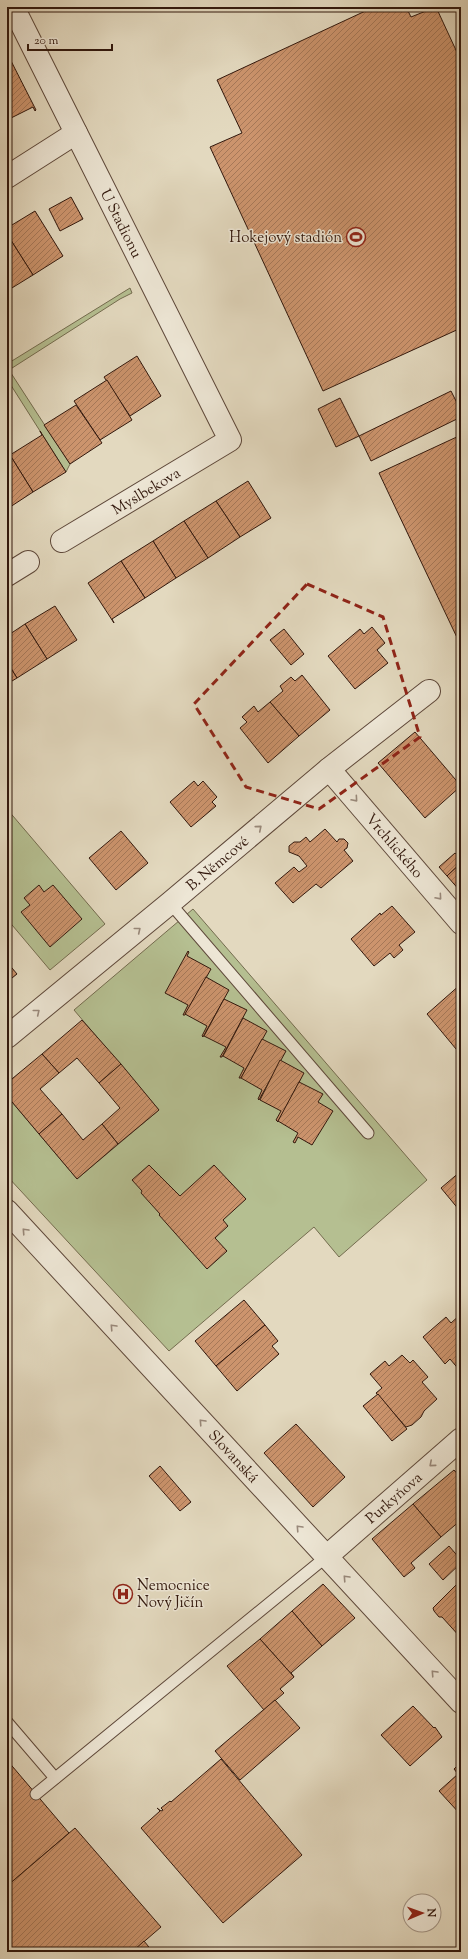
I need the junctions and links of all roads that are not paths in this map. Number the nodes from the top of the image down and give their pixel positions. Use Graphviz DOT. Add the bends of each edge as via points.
graph roads {
  1 [pos="15,8"];
  2 [pos="76,133"];
  3 [pos="7,176"];
  4 [pos="230,440"];
  5 [pos="62,541"];
  6 [pos="28,562"];
  7 [pos="7,575"];
  8 [pos="429,691"];
  9 [pos="329,770"];
  10 [pos="170,904"];
  11 [pos="461,923"];
  12 [pos="7,1037"];
  13 [pos="368,1133"];
  14 [pos="7,1211"];
  15 [pos="461,1438"];
  16 [pos="326,1557"];
  17 [pos="461,1702"];
  18 [pos="7,1722"];
  19 [pos="55,1778"];
  20 [pos="36,1794"];
  1 -- 2 [label="street, U Stadionu"];
  2 -- 3 [label="street"];
  2 -- 4 [label="street, U Stadionu"];
  4 -- 5 [label="street, Myslbekova"];
  6 -- 7 [label="street"];
  8 -- 9 [label="street, B. Němcové"];
  10 -- 9 [label="street, B. Němcové, one-way"];
  9 -- 11 [label="street, Vrchlického, one-way"];
  12 -- 10 [label="street, B. Němcové, one-way"];
  10 -- 13 [label="lane"];
  16 -- 14 [label="street, Slovanská, one-way"];
  15 -- 16 [label="street, Purkyňova, one-way"];
  17 -- 16 [label="street, Slovanská, one-way"];
  16 -- 19 [label="lane"];
  18 -- 19 [label="lane"];
  19 -- 20 [label="lane"];
}
